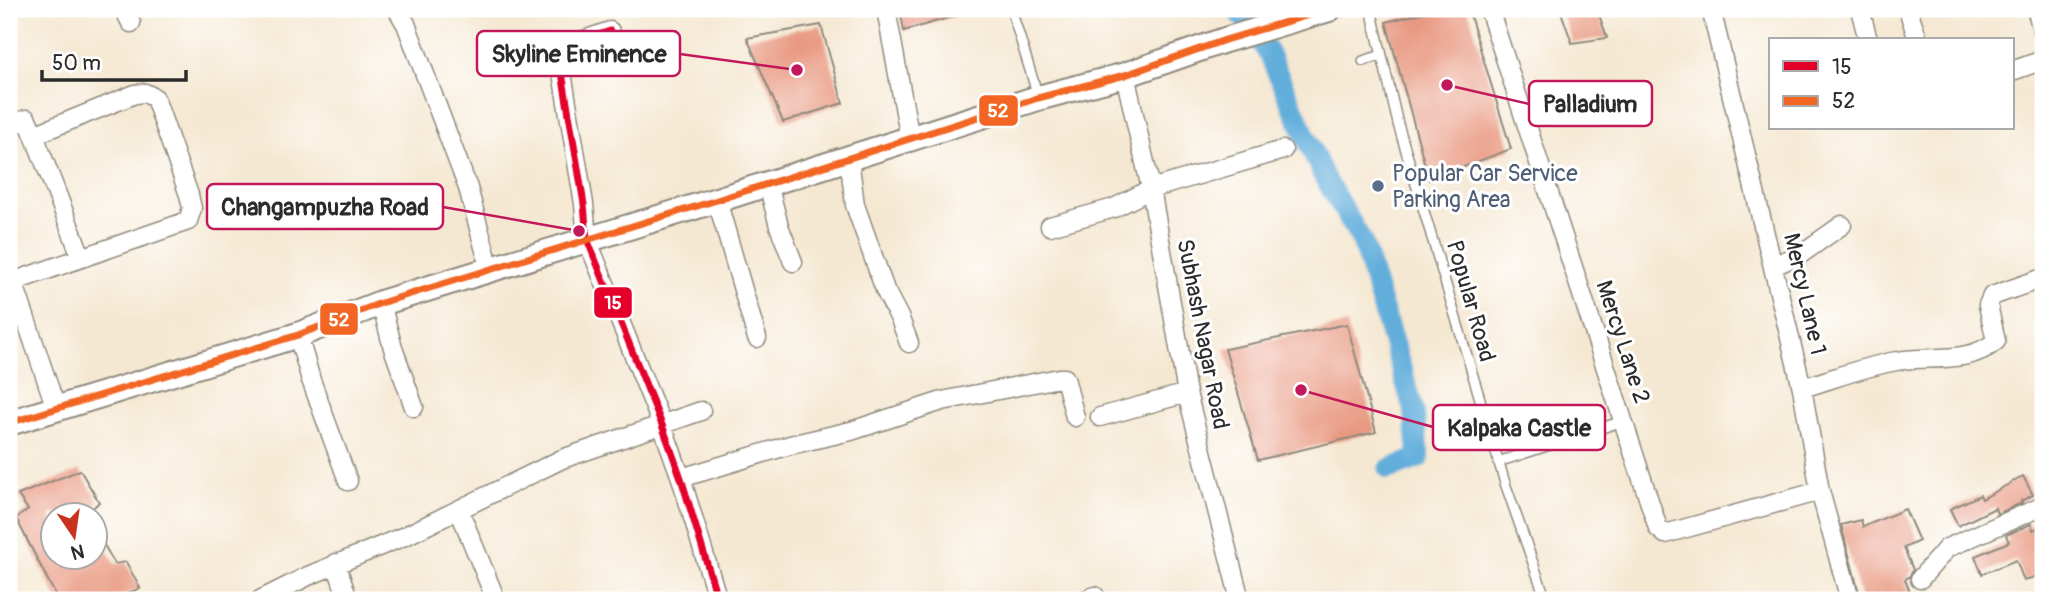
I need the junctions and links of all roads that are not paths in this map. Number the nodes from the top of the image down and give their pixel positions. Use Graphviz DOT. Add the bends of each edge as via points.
graph roads {
  1 [pos="397,9"];
  2 [pos="886,9"];
  3 [pos="1011,9"];
  4 [pos="1329,9"];
  5 [pos="1371,9"];
  6 [pos="1489,9"];
  7 [pos="1711,9"];
  8 [pos="1860,9"];
  9 [pos="1908,9"];
  10 [pos="2036,9"];
  11 [pos="610,31"];
  12 [pos="2043,32"];
  13 [pos="1867,38"];
  14 [pos="1917,38"];
  15 [pos="1382,55"];
  16 [pos="2043,60"];
  17 [pos="1363,61"];
  18 [pos="2014,70"];
  19 [pos="1125,75"];
  20 [pos="1038,98"];
  21 [pos="9,125"];
  22 [pos="34,135"];
  23 [pos="911,139"];
  24 [pos="1283,150"];
  25 [pos="849,158"];
  26 [pos="768,184"];
  27 [pos="1151,189"];
  28 [pos="718,200"];
  29 [pos="1842,225"];
  30 [pos="1050,226"];
  31 [pos="587,239"];
  32 [pos="81,257"];
  33 [pos="793,262"];
  34 [pos="1773,266"];
  35 [pos="489,269"];
  36 [pos="2043,278"];
  37 [pos="381,303"];
  38 [pos="298,335"];
  39 [pos="757,338"];
  40 [pos="909,343"];
  41 [pos="1802,388"];
  42 [pos="1187,393"];
  43 [pos="414,407"];
  44 [pos="56,408"];
  45 [pos="701,411"];
  46 [pos="1075,417"];
  47 [pos="1100,417"];
  48 [pos="1623,421"];
  49 [pos="9,423"];
  50 [pos="662,425"];
  51 [pos="1499,462"];
  52 [pos="681,478"];
  53 [pos="348,481"];
  54 [pos="1820,491"];
  55 [pos="2043,506"];
  56 [pos="458,510"];
  57 [pos="336,563"];
  58 [pos="1920,579"];
  59 [pos="1848,596"];
  60 [pos="260,600"];
  61 [pos="348,600"];
  62 [pos="496,600"];
  63 [pos="718,600"];
  64 [pos="1240,600"];
  65 [pos="1546,600"];
  1 -- 35 [label="street" via="467,188"];
  2 -- 23 [label="street"];
  3 -- 20 [label="lane"];
  4 -- 19 [label="main road"];
  5 -- 15 [label="lane, Popular Road"];
  6 -- 48 [label="street, Mercy Lane 2"];
  7 -- 34 [label="street, Mercy Lane 1"];
  8 -- 13 [label="street"];
  9 -- 14 [label="street"];
  10 -- 12 [label="street"];
  11 -- 31 [label="street" via="558,49"];
  15 -- 17 [label="lane"];
  15 -- 51 [label="lane, Popular Road" via="1398,124"];
  16 -- 18 [label="street"];
  19 -- 20 [label="main road"];
  19 -- 27 [label="street, Subhash Nagar Road"];
  20 -- 23 [label="main road"];
  21 -- 22 [label="street" via="27,119"];
  22 -- 32 [label="street"];
  22 -- 32 [label="street" via="135,94 155,98 190,195 188,221"];
  23 -- 25 [label="main road"];
  24 -- 27 [label="street"];
  25 -- 26 [label="main road"];
  25 -- 40 [label="street" via="855,205"];
  26 -- 28 [label="main road"];
  26 -- 33 [label="street"];
  27 -- 30 [label="street" via="1114,208"];
  27 -- 42 [label="street, Subhash Nagar Road"];
  28 -- 31 [label="main road"];
  28 -- 39 [label="street"];
  29 -- 34 [label="street" via="1801,254"];
  31 -- 35 [label="main road"];
  31 -- 50 [label="street"];
  32 -- 44 [label="street" via="25,276 15,285"];
  34 -- 41 [label="street, Mercy Lane 1"];
  35 -- 37 [label="main road"];
  36 -- 41 [label="street" via="1992,296 1988,305 1996,341 1991,345 1954,358 1897,361"];
  37 -- 38 [label="main road"];
  37 -- 43 [label="street"];
  38 -- 44 [label="main road"];
  38 -- 53 [label="street"];
  41 -- 54 [label="street, Mercy Lane 1"];
  42 -- 47 [label="street"];
  42 -- 64 [label="street, Subhash Nagar Road"];
  44 -- 49 [label="main road"];
  45 -- 50 [label="street"];
  46 -- 52 [label="street" via="1065,378 1059,378 942,401"];
  48 -- 51 [label="lane"];
  48 -- 54 [label="street, Mercy Lane 2" via="1658,528 1665,534"];
  50 -- 52 [label="street"];
  50 -- 56 [label="street" via="562,459"];
  51 -- 65 [label="lane, Popular Road"];
  52 -- 63 [label="street"];
  54 -- 59 [label="street, Mercy Lane 1"];
  55 -- 58 [label="street" via="1947,548"];
  56 -- 57 [label="street"];
  56 -- 62 [label="street"];
  57 -- 60 [label="street"];
  57 -- 61 [label="street"];
}
